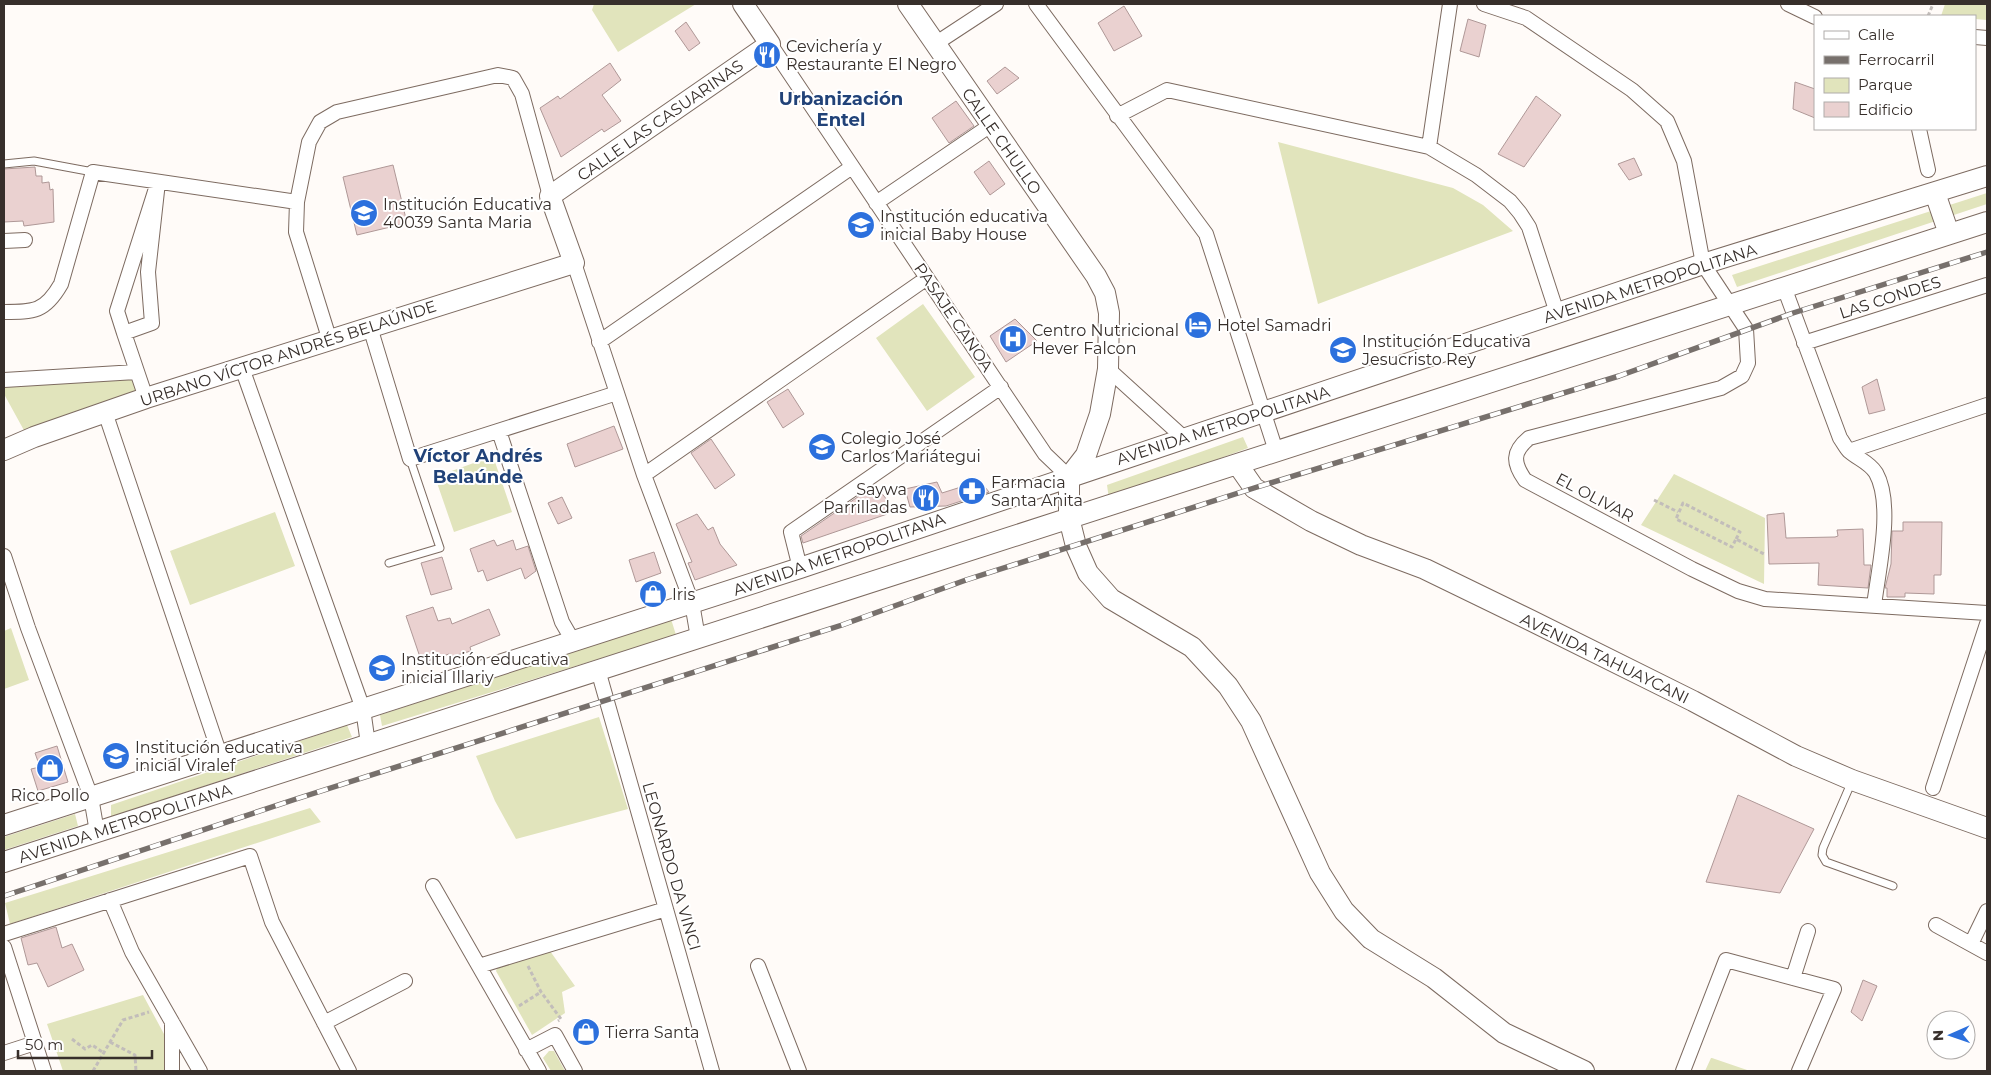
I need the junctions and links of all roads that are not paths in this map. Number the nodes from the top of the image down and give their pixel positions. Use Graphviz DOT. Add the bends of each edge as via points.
graph roads {
  1 [pos="743,4"];
  2 [pos="908,4"];
  3 [pos="996,4"];
  4 [pos="1036,4"];
  5 [pos="1450,4"];
  6 [pos="1484,4"];
  7 [pos="1788,4"];
  8 [pos="1814,17"];
  9 [pos="770,44"];
  10 [pos="935,44"];
  11 [pos="1117,116"];
  12 [pos="991,125"];
  13 [pos="1919,130"];
  14 [pos="1429,147"];
  15 [pos="4,164"];
  16 [pos="852,167"];
  17 [pos="1928,170"];
  18 [pos="93,172"];
  19 [pos="1987,176"];
  20 [pos="158,182"];
  21 [pos="1934,193"];
  22 [pos="550,196"];
  23 [pos="297,202"];
  24 [pos="876,203"];
  25 [pos="1987,222"];
  26 [pos="1949,234"];
  27 [pos="25,240"];
  28 [pos="4,241"];
  29 [pos="574,263"];
  30 [pos="1703,264"];
  31 [pos="927,278"];
  32 [pos="1987,284"];
  33 [pos="1784,287"];
  34 [pos="1728,305"];
  35 [pos="4,312"];
  36 [pos="1557,313"];
  37 [pos="370,327"];
  38 [pos="124,333"];
  39 [pos="330,341"];
  40 [pos="599,342"];
  41 [pos="1804,343"];
  42 [pos="242,368"];
  43 [pos="1108,370"];
  44 [pos="136,372"];
  45 [pos="4,380"];
  46 [pos="1001,387"];
  47 [pos="616,394"];
  48 [pos="146,398"];
  49 [pos="1987,405"];
  50 [pos="106,412"];
  51 [pos="1262,412"];
  52 [pos="499,431"];
  53 [pos="1184,438"];
  54 [pos="4,450"];
  55 [pos="1276,451"];
  56 [pos="1849,451"];
  57 [pos="410,459"];
  58 [pos="1238,464"];
  59 [pos="644,475"];
  60 [pos="1069,477"];
  61 [pos="1069,518"];
  62 [pos="4,556"];
  63 [pos="389,563"];
  64 [pos="800,568"];
  65 [pos="692,603"];
  66 [pos="1874,606"];
  67 [pos="1987,613"];
  68 [pos="1987,624"];
  69 [pos="698,638"];
  70 [pos="573,641"];
  71 [pos="1982,654"];
  72 [pos="598,670"];
  73 [pos="363,709"];
  74 [pos="368,744"];
  75 [pos="220,755"];
  76 [pos="1852,780"];
  77 [pos="1933,788"];
  78 [pos="91,797"];
  79 [pos="4,825"];
  80 [pos="1987,828"];
  81 [pos="97,832"];
  82 [pos="4,862"];
  83 [pos="433,886"];
  84 [pos="1893,886"];
  85 [pos="110,900"];
  86 [pos="666,909"];
  87 [pos="1987,911"];
  88 [pos="1936,925"];
  89 [pos="1808,931"];
  90 [pos="4,934"];
  91 [pos="1971,944"];
  92 [pos="4,948"];
  93 [pos="1987,953"];
  94 [pos="479,966"];
  95 [pos="758,966"];
  96 [pos="1793,978"];
  97 [pos="404,980"];
  98 [pos="172,1021"];
  99 [pos="324,1023"];
  100 [pos="35,1043"];
  101 [pos="526,1050"];
  102 [pos="4,1053"];
  103 [pos="44,1071"];
  104 [pos="172,1071"];
  105 [pos="200,1071"];
  106 [pos="349,1071"];
  107 [pos="539,1071"];
  108 [pos="576,1071"];
  109 [pos="712,1071"];
  110 [pos="799,1071"];
  111 [pos="1584,1071"];
  112 [pos="1683,1071"];
  113 [pos="1799,1071"];
  1 -- 9 [label="main road, PASAJE CANOA"];
  2 -- 10 [label="main road, CALLE CHULLO"];
  3 -- 10 [label="street"];
  4 -- 11 [label="street"];
  5 -- 14 [label="street"];
  6 -- 30 [label="street" via="1526,18 1632,90 1667,121 1684,161"];
  7 -- 8 [label="street"];
  9 -- 16 [label="street, PASAJE CANOA"];
  9 -- 22 [label="main road, CALLE LAS CASUARINAS"];
  10 -- 12 [label="main road, CALLE CHULLO"];
  11 -- 14 [label="street" via="1167,90"];
  11 -- 51 [label="street" via="1206,234"];
  12 -- 24 [label="street"];
  12 -- 43 [label="main road, CALLE CHULLO" via="1105,293 1109,313"];
  13 -- 17 [label="street"];
  14 -- 36 [label="street" via="1476,175 1510,201 1520,213 1529,227"];
  15 -- 18 [label="lane" via="34,161"];
  16 -- 24 [label="street, PASAJE CANOA"];
  16 -- 40 [label="street"];
  18 -- 20 [label="street"];
  18 -- 35 [label="street" via="61,284 53,299 42,309"];
  19 -- 21 [label="main road, AVENIDA METROPOLITANA"];
  20 -- 23 [label="street"];
  20 -- 38 [label="street" via="117,311"];
  20 -- 38 [label="street" via="148,272 152,323"];
  21 -- 26 [label="main road"];
  21 -- 30 [label="main road, AVENIDA METROPOLITANA"];
  22 -- 23 [label="street" via="522,94 513,78 498,75 337,112 320,122 309,142"];
  22 -- 29 [label="main road"];
  23 -- 39 [label="street" via="296,232"];
  24 -- 31 [label="street, PASAJE CANOA"];
  25 -- 26 [label="main road, AVENIDA METROPOLITANA"];
  26 -- 33 [label="main road, AVENIDA METROPOLITANA"];
  27 -- 28 [label="street"];
  29 -- 37 [label="main road, URBANO VÍCTOR ANDRÉS BELAÚNDE"];
  29 -- 40 [label="street"];
  30 -- 34 [label="street"];
  30 -- 36 [label="main road, AVENIDA METROPOLITANA"];
  31 -- 46 [label="street, PASAJE CANOA"];
  31 -- 59 [label="street"];
  32 -- 41 [label="street, LAS CONDES"];
  33 -- 34 [label="main road, AVENIDA METROPOLITANA"];
  33 -- 41 [label="street"];
  34 -- 55 [label="main road, AVENIDA METROPOLITANA"];
  34 -- 66 [label="street, EL OLIVAR" via="1746,329 1748,363 1742,376 1721,388 1529,438 1519,446 1515,457 1518,469 1525,480 1738,591 1765,599"];
  36 -- 51 [label="main road, AVENIDA METROPOLITANA"];
  37 -- 39 [label="main road, URBANO VÍCTOR ANDRÉS BELAÚNDE"];
  37 -- 57 [label="street"];
  38 -- 44 [label="street"];
  39 -- 42 [label="main road, URBANO VÍCTOR ANDRÉS BELAÚNDE"];
  40 -- 47 [label="street"];
  41 -- 56 [label="street" via="1840,438"];
  42 -- 48 [label="main road, URBANO VÍCTOR ANDRÉS BELAÚNDE"];
  42 -- 73 [label="street"];
  43 -- 53 [label="street"];
  43 -- 60 [label="main road, CALLE CHULLO" via="1100,414 1086,455"];
  44 -- 45 [label="street"];
  44 -- 48 [label="street"];
  46 -- 60 [label="street, PASAJE CANOA" via="1045,454"];
  46 -- 64 [label="street" via="791,532"];
  47 -- 52 [label="street"];
  47 -- 59 [label="street"];
  48 -- 50 [label="main road, URBANO VÍCTOR ANDRÉS BELAÚNDE"];
  49 -- 56 [label="street"];
  50 -- 54 [label="main road, URBANO VÍCTOR ANDRÉS BELAÚNDE"];
  50 -- 75 [label="street"];
  51 -- 53 [label="main road, AVENIDA METROPOLITANA"];
  51 -- 55 [label="street"];
  52 -- 57 [label="street"];
  52 -- 70 [label="street" via="562,622"];
  53 -- 60 [label="main road, AVENIDA METROPOLITANA"];
  55 -- 58 [label="main road, AVENIDA METROPOLITANA"];
  56 -- 66 [label="street" via="1866,462 1876,474 1882,493 1884,513"];
  57 -- 63 [label="lane" via="440,548"];
  58 -- 61 [label="main road, AVENIDA METROPOLITANA"];
  58 -- 76 [label="main road, AVENIDA TAHUAYCANI" via="1254,488 1311,521 1360,545 1425,569 1796,756"];
  59 -- 65 [label="street"];
  60 -- 61 [label="main road"];
  60 -- 64 [label="main road, AVENIDA METROPOLITANA"];
  61 -- 69 [label="main road, AVENIDA METROPOLITANA"];
  61 -- 111 [label="main road" via="1076,546 1088,573 1111,599 1192,647 1228,686 1251,721 1320,873 1344,912 1371,939 1434,978 1504,1033"];
  62 -- 78 [label="street"];
  64 -- 65 [label="main road, AVENIDA METROPOLITANA"];
  65 -- 69 [label="street"];
  65 -- 70 [label="main road, AVENIDA METROPOLITANA"];
  66 -- 67 [label="street, EL OLIVAR"];
  68 -- 71 [label="street"];
  69 -- 72 [label="main road, AVENIDA METROPOLITANA"];
  70 -- 73 [label="main road, AVENIDA METROPOLITANA"];
  71 -- 77 [label="street"];
  72 -- 74 [label="main road, AVENIDA METROPOLITANA"];
  72 -- 86 [label="street, LEONARDO DA VINCI"];
  73 -- 74 [label="street"];
  73 -- 75 [label="main road, AVENIDA METROPOLITANA"];
  74 -- 81 [label="main road, AVENIDA METROPOLITANA"];
  75 -- 78 [label="main road, AVENIDA METROPOLITANA"];
  76 -- 80 [label="main road, AVENIDA TAHUAYCANI"];
  76 -- 84 [label="lane" via="1822,848 1822,855 1826,862"];
  78 -- 79 [label="main road, AVENIDA METROPOLITANA"];
  78 -- 81 [label="street"];
  81 -- 82 [label="main road, AVENIDA METROPOLITANA"];
  83 -- 94 [label="street"];
  85 -- 90 [label="street"];
  85 -- 98 [label="street" via="132,952"];
  85 -- 99 [label="street" via="250,856 272,922"];
  86 -- 94 [label="street"];
  86 -- 109 [label="street, LEONARDO DA VINCI"];
  87 -- 91 [label="street"];
  88 -- 91 [label="street"];
  89 -- 96 [label="street"];
  91 -- 93 [label="street"];
  92 -- 100 [label="street"];
  94 -- 101 [label="street"];
  95 -- 110 [label="street"];
  96 -- 112 [label="street" via="1726,960"];
  96 -- 113 [label="street" via="1834,989"];
  97 -- 99 [label="street"];
  98 -- 104 [label="street"];
  98 -- 105 [label="street"];
  99 -- 106 [label="street"];
  100 -- 102 [label="street"];
  100 -- 103 [label="street"];
  101 -- 107 [label="street"];
  101 -- 108 [label="street" via="555,1035"];
}
